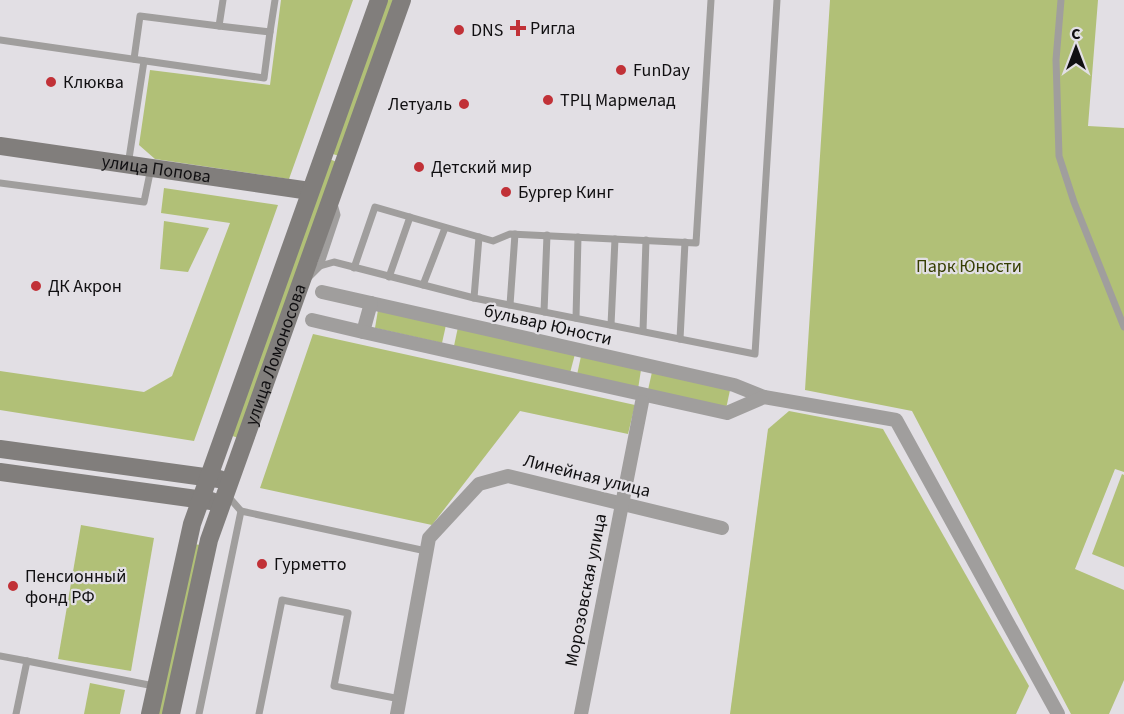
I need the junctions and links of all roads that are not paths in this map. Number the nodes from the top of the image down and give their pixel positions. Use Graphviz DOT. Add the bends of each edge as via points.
graph roads {
  1 [pos="223,0"];
  2 [pos="275,0"];
  3 [pos="379,0"];
  4 [pos="402,0"];
  5 [pos="711,0"];
  6 [pos="777,0"];
  7 [pos="1061,0"];
  8 [pos="219,26"];
  9 [pos="270,32"];
  10 [pos="0,40"];
  11 [pos="134,59"];
  12 [pos="144,61"];
  13 [pos="0,146"];
  14 [pos="128,165"];
  15 [pos="151,168"];
  16 [pos="0,183"];
  17 [pos="310,191"];
  18 [pos="332,197"];
  19 [pos="411,218"];
  20 [pos="445,228"];
  21 [pos="515,234"];
  22 [pos="547,235"];
  23 [pos="479,237"];
  24 [pos="579,237"];
  25 [pos="615,239"];
  26 [pos="646,240"];
  27 [pos="685,242"];
  28 [pos="320,266"];
  29 [pos="354,268"];
  30 [pos="389,277"];
  31 [pos="302,283"];
  32 [pos="423,285"];
  33 [pos="322,292"];
  34 [pos="474,298"];
  35 [pos="371,303"];
  36 [pos="510,305"];
  37 [pos="544,312"];
  38 [pos="576,318"];
  39 [pos="312,320"];
  40 [pos="611,325"];
  41 [pos="1124,327"];
  42 [pos="642,331"];
  43 [pos="363,332"];
  44 [pos="680,339"];
  45 [pos="764,397"];
  46 [pos="642,402"];
  47 [pos="0,449"];
  48 [pos="0,472"];
  49 [pos="208,478"];
  50 [pos="226,492"];
  51 [pos="200,500"];
  52 [pos="621,502"];
  53 [pos="242,512"];
  54 [pos="722,528"];
  55 [pos="426,550"];
  56 [pos="0,656"];
  57 [pos="27,662"];
  58 [pos="156,687"];
  59 [pos="400,699"];
  60 [pos="16,714"];
  61 [pos="150,714"];
  62 [pos="171,714"];
  63 [pos="199,714"];
  64 [pos="259,714"];
  65 [pos="397,714"];
  66 [pos="581,714"];
  67 [pos="1058,714"];
  1 -- 8 [label="lane"];
  2 -- 9 [label="lane"];
  3 -- 17 [label="main road, улица Ломоносова"];
  4 -- 18 [label="main road, улица Ломоносова"];
  5 -- 27 [label="lane" via="696,243"];
  6 -- 44 [label="lane" via="755,354"];
  7 -- 41 [label="lane" via="1056,60 1059,156"];
  8 -- 9 [label="lane"];
  8 -- 11 [label="lane" via="140,16"];
  9 -- 12 [label="lane" via="264,78"];
  10 -- 11 [label="lane"];
  11 -- 12 [label="lane"];
  12 -- 14 [label="lane"];
  13 -- 14 [label="main road, улица Попова"];
  14 -- 15 [label="main road, улица Попова"];
  15 -- 16 [label="lane" via="144,202"];
  15 -- 17 [label="main road, улица Попова"];
  17 -- 49 [label="main road, улица Ломоносова"];
  18 -- 28 [label="lane" via="337,215"];
  18 -- 31 [label="main road, улица Ломоносова"];
  19 -- 20 [label="lane"];
  19 -- 29 [label="lane" via="375,207"];
  19 -- 30 [label="lane"];
  20 -- 23 [label="lane"];
  20 -- 32 [label="lane"];
  21 -- 22 [label="lane"];
  21 -- 23 [label="lane" via="493,241"];
  21 -- 36 [label="lane"];
  22 -- 24 [label="lane"];
  22 -- 37 [label="lane"];
  23 -- 34 [label="lane"];
  24 -- 25 [label="lane"];
  24 -- 38 [label="lane"];
  25 -- 26 [label="lane"];
  25 -- 40 [label="lane"];
  26 -- 27 [label="lane"];
  26 -- 42 [label="lane"];
  27 -- 44 [label="lane"];
  28 -- 29 [label="lane" via="334,262"];
  28 -- 31 [label="lane"];
  29 -- 30 [label="lane"];
  30 -- 32 [label="lane"];
  31 -- 50 [label="main road, улица Ломоносова"];
  32 -- 34 [label="lane"];
  33 -- 35 [label="street, бульвар Юности"];
  34 -- 36 [label="lane"];
  35 -- 43 [label="street"];
  35 -- 45 [label="street, бульвар Юности" via="734,385"];
  36 -- 37 [label="lane"];
  37 -- 38 [label="lane"];
  38 -- 40 [label="lane"];
  39 -- 43 [label="street"];
  40 -- 42 [label="lane"];
  42 -- 44 [label="lane"];
  43 -- 45 [label="street" via="727,413"];
  45 -- 67 [label="street, бульвар Юности" via="896,420"];
  46 -- 52 [label="street, Морозовская улица"];
  47 -- 49 [label="main road"];
  48 -- 51 [label="main road"];
  49 -- 50 [label="main road"];
  49 -- 51 [label="main road, улица Ломоносова"];
  50 -- 51 [label="main road"];
  50 -- 53 [label="lane"];
  50 -- 62 [label="main road, улица Ломоносова" via="208,540"];
  51 -- 58 [label="main road, улица Ломоносова" via="188,535"];
  52 -- 54 [label="street, Линейная улица"];
  52 -- 55 [label="street, Линейная улица" via="508,476 479,484 429,538"];
  52 -- 66 [label="street, Морозовская улица"];
  53 -- 55 [label="lane"];
  53 -- 63 [label="lane"];
  55 -- 59 [label="street, Линейная улица"];
  56 -- 57 [label="lane"];
  57 -- 58 [label="lane"];
  57 -- 60 [label="lane"];
  58 -- 61 [label="main road, улица Ломоносова"];
  59 -- 64 [label="lane" via="334,686 348,613 282,600"];
  59 -- 65 [label="street, Линейная улица"];
}
